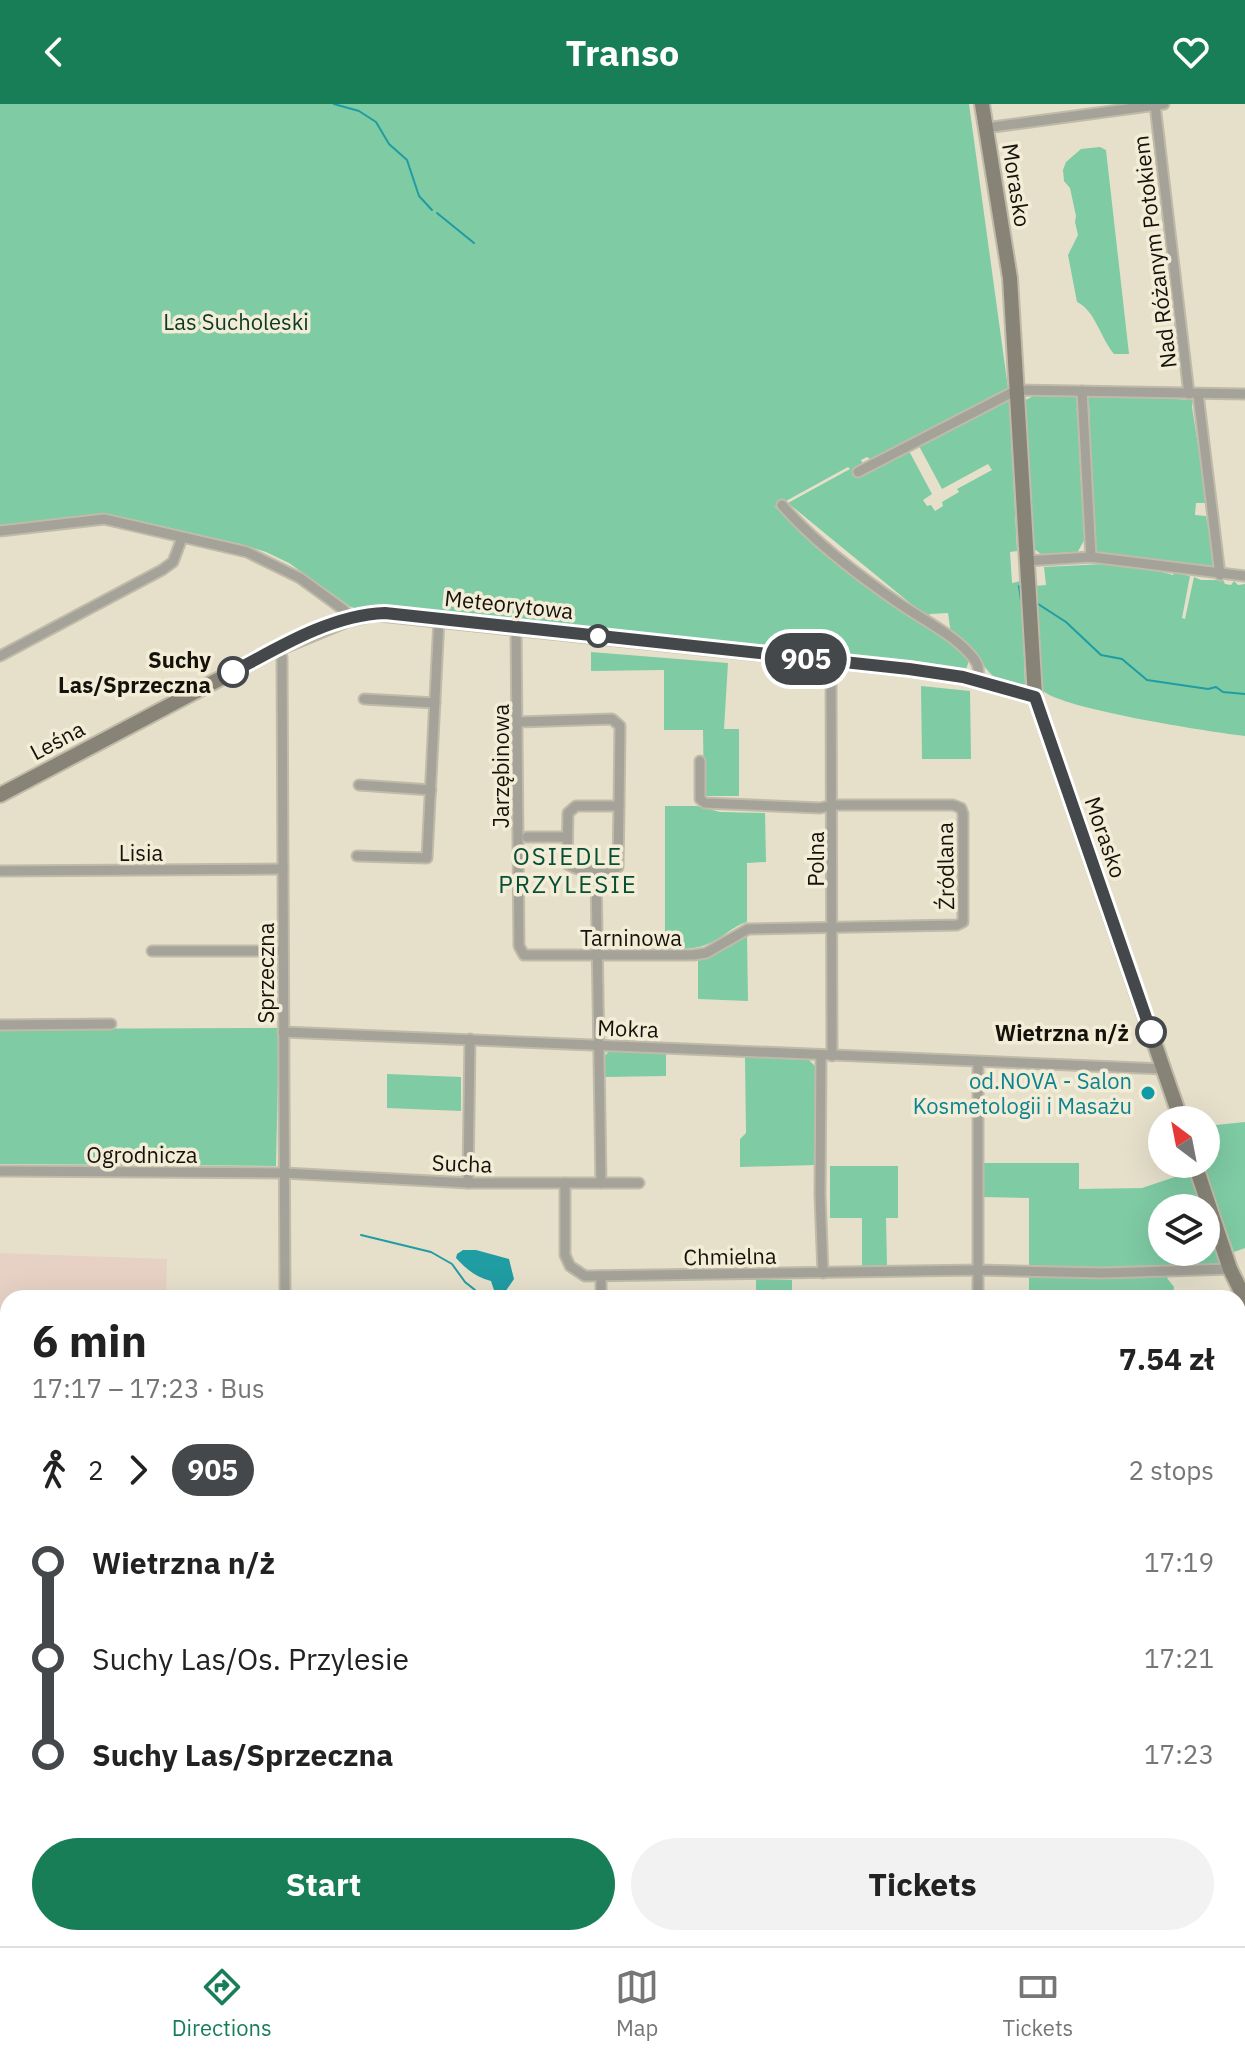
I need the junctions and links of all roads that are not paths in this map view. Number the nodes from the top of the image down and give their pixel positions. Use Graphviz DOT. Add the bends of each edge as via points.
graph roads {
  1 [pos="982,104"];
  2 [pos="1160,105"];
  3 [pos="985,128"];
  4 [pos="1017,390"];
  5 [pos="1082,391"];
  6 [pos="1194,394"];
  7 [pos="1245,394"];
  8 [pos="858,472"];
  9 [pos="782,505"];
  10 [pos="0,531"];
  11 [pos="182,538"];
  12 [pos="1091,557"];
  13 [pos="1025,561"];
  14 [pos="1220,575"];
  15 [pos="1245,576"];
  16 [pos="350,618"];
  17 [pos="439,621"];
  18 [pos="516,629"];
  19 [pos="278,648"];
  20 [pos="0,656"];
  21 [pos="831,661"];
  22 [pos="976,682"];
  23 [pos="1035,697"];
  24 [pos="364,699"];
  25 [pos="435,703"];
  26 [pos="518,722"];
  27 [pos="700,761"];
  28 [pos="359,785"];
  29 [pos="431,790"];
  30 [pos="0,795"];
  31 [pos="833,805"];
  32 [pos="619,806"];
  33 [pos="527,837"];
  34 [pos="567,837"];
  35 [pos="357,856"];
  36 [pos="283,869"];
  37 [pos="0,871"];
  38 [pos="596,871"];
  39 [pos="833,927"];
  40 [pos="152,951"];
  41 [pos="283,951"];
  42 [pos="519,951"];
  43 [pos="596,955"];
  44 [pos="111,1024"];
  45 [pos="0,1025"];
  46 [pos="283,1032"];
  47 [pos="470,1039"];
  48 [pos="598,1046"];
  49 [pos="821,1056"];
  50 [pos="832,1056"];
  51 [pos="975,1063"];
  52 [pos="1164,1069"];
  53 [pos="1176,1106"];
  54 [pos="0,1171"];
  55 [pos="284,1173"];
  56 [pos="1200,1178"];
  57 [pos="468,1183"];
  58 [pos="565,1183"];
  59 [pos="601,1183"];
  60 [pos="639,1183"];
  61 [pos="1230,1269"];
  62 [pos="978,1270"];
  63 [pos="823,1273"];
  64 [pos="601,1276"];
  65 [pos="285,1290"];
  66 [pos="601,1290"];
  67 [pos="978,1290"];
  68 [pos="1240,1290"];
  1 -- 3 [label="street, Morasko"];
  2 -- 3 [label="street"];
  2 -- 6 [label="street, Nad Różanym Potokiem"];
  3 -- 4 [label="street, Morasko" via="1010,278"];
  4 -- 5 [label="street, Nad Różanym Potokiem"];
  4 -- 8 [label="street"];
  4 -- 13 [label="street, Morasko"];
  5 -- 6 [label="street, Nad Różanym Potokiem"];
  5 -- 12 [label="street"];
  6 -- 7 [label="street, Nad Różanym Potokiem"];
  6 -- 14 [label="street"];
  9 -- 22 [label="street" via="845,562 965,649 979,669"];
  10 -- 11 [label="street" via="104,519"];
  11 -- 16 [label="street" via="258,555 300,578"];
  11 -- 20 [label="street" via="173,562 162,570"];
  12 -- 13 [label="street"];
  12 -- 14 [label="street"];
  13 -- 23 [label="street, Morasko"];
  14 -- 15 [label="street"];
  16 -- 17 [label="street, Meteorytowa" via="385,613"];
  16 -- 19 [label="street, Leśna"];
  17 -- 18 [label="street, Meteorytowa"];
  17 -- 25 [label="street"];
  18 -- 21 [label="street, Meteorytowa"];
  18 -- 26 [label="street, Jarzębinowa"];
  19 -- 30 [label="street, Leśna"];
  19 -- 36 [label="street, Sprzeczna"];
  21 -- 22 [label="street, Meteorytowa"];
  21 -- 31 [label="street, Polna"];
  22 -- 23 [label="street, Meteorytowa"];
  23 -- 52 [label="street, Morasko"];
  24 -- 25 [label="street"];
  25 -- 29 [label="street"];
  26 -- 32 [label="street" via="618,722"];
  26 -- 42 [label="street, Jarzębinowa"];
  27 -- 31 [label="street" via="700,799 705,803"];
  28 -- 29 [label="street"];
  29 -- 35 [label="street" via="427,858"];
  31 -- 39 [label="street, Polna"];
  31 -- 39 [label="street, Źródlana" via="961,808 965,913 957,925"];
  32 -- 34 [label="street" via="570,808"];
  32 -- 38 [label="street" via="618,867"];
  33 -- 34 [label="street"];
  34 -- 38 [label="street" via="567,864"];
  36 -- 37 [label="street, Lisia"];
  36 -- 41 [label="street, Sprzeczna"];
  38 -- 43 [label="street"];
  39 -- 43 [label="street, Tarninowa" via="748,929 693,955"];
  39 -- 50 [label="street, Polna"];
  40 -- 41 [label="street"];
  41 -- 46 [label="street, Sprzeczna"];
  42 -- 43 [label="street, Tarninowa"];
  43 -- 48 [label="street"];
  44 -- 45 [label="street"];
  46 -- 47 [label="street, Mokra"];
  46 -- 55 [label="street, Sprzeczna"];
  47 -- 48 [label="street, Mokra"];
  47 -- 57 [label="street"];
  48 -- 49 [label="street, Mokra"];
  48 -- 59 [label="street"];
  49 -- 50 [label="street, Mokra"];
  49 -- 63 [label="street"];
  50 -- 51 [label="street, Mokra"];
  51 -- 52 [label="street, Mokra"];
  51 -- 62 [label="street"];
  52 -- 53 [label="street, Morasko"];
  54 -- 55 [label="street, Ogrodnicza"];
  55 -- 57 [label="street, Sucha"];
  55 -- 65 [label="street, Sprzeczna"];
  56 -- 61 [label="street"];
  57 -- 58 [label="street, Sucha"];
  58 -- 59 [label="street, Sucha"];
  58 -- 64 [label="street, Chmielna" via="565,1255 585,1276"];
  59 -- 60 [label="street, Sucha"];
  61 -- 62 [label="street, Chmielna"];
  61 -- 68 [label="street"];
  62 -- 63 [label="street, Chmielna"];
  62 -- 67 [label="street"];
  63 -- 64 [label="street, Chmielna"];
  64 -- 66 [label="street"];
}
